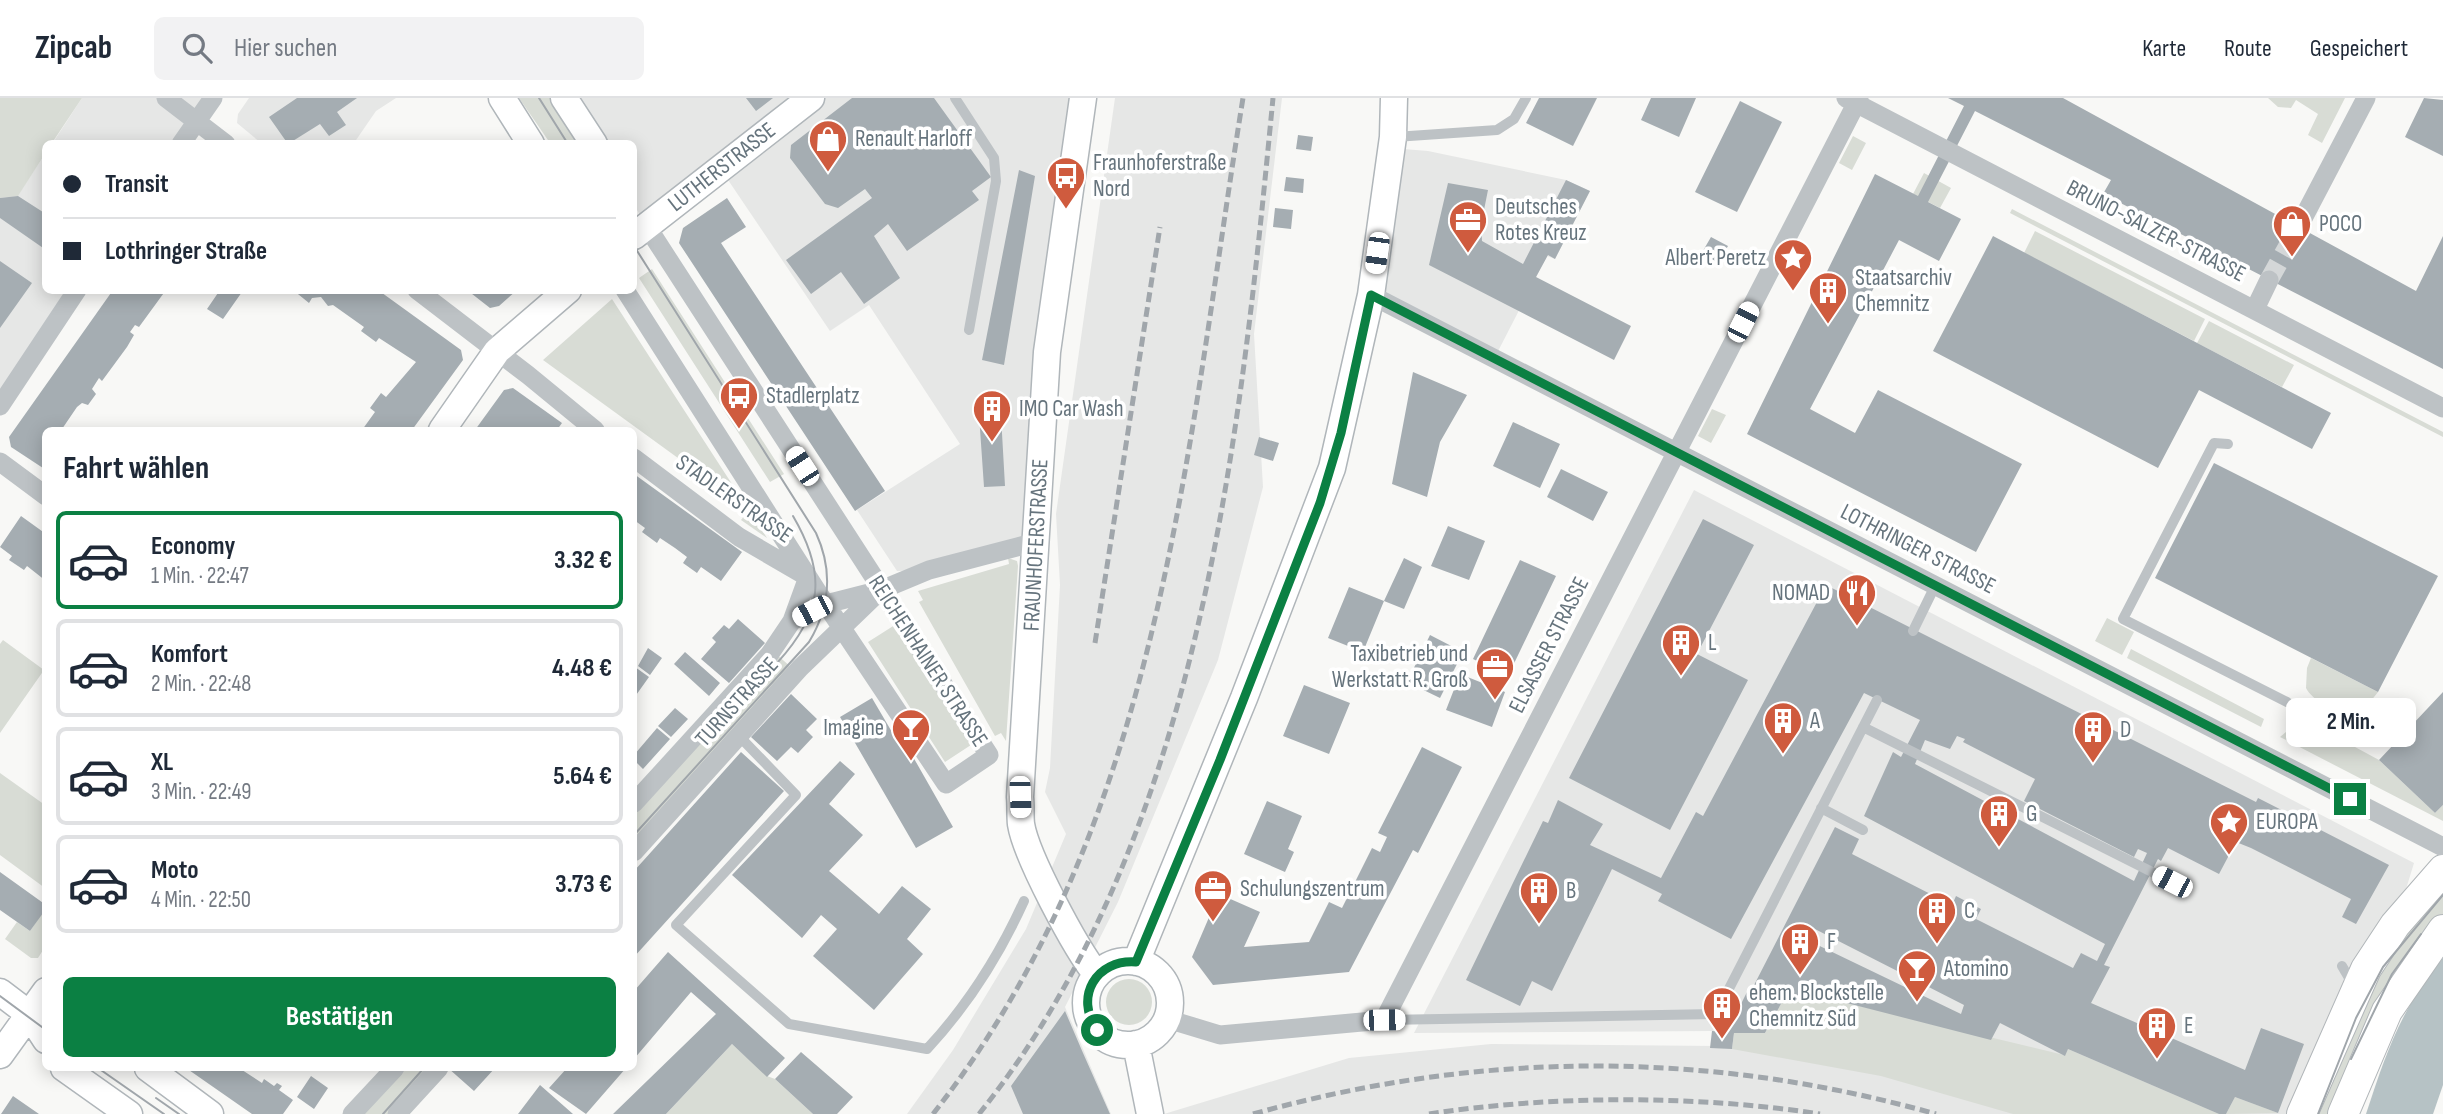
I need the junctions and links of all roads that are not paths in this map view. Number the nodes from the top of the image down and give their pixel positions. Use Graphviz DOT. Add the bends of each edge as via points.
graph roads {
  1 [pos="166,98"];
  2 [pos="213,98"];
  3 [pos="502,98"];
  4 [pos="564,98"];
  5 [pos="811,98"];
  6 [pos="955,98"];
  7 [pos="1083,98"];
  8 [pos="1394,98"];
  9 [pos="1526,98"];
  10 [pos="2366,98"];
  11 [pos="1853,100"];
  12 [pos="197,121"];
  13 [pos="1393,138"];
  14 [pos="184,140"];
  15 [pos="221,140"];
  16 [pos="528,140"];
  17 [pos="590,140"];
  18 [pos="638,222"];
  19 [pos="2299,226"];
  20 [pos="2269,281"];
  21 [pos="74,294"];
  22 [pos="422,294"];
  23 [pos="563,294"];
  24 [pos="628,294"];
  25 [pos="1371,295"];
  26 [pos="2255,309"];
  27 [pos="969,330"];
  28 [pos="497,351"];
  29 [pos="0,406"];
  30 [pos="2443,408"];
  31 [pos="444,427"];
  32 [pos="591,427"];
  33 [pos="2228,444"];
  34 [pos="1676,452"];
  35 [pos="637,460"];
  36 [pos="0,462"];
  37 [pos="42,493"];
  38 [pos="1036,542"];
  39 [pos="808,577"];
  40 [pos="1935,586"];
  41 [pos="881,590"];
  42 [pos="826,604"];
  43 [pos="792,621"];
  44 [pos="841,626"];
  45 [pos="1913,631"];
  46 [pos="1877,700"];
  47 [pos="2287,702"];
  48 [pos="1863,727"];
  49 [pos="739,736"];
  50 [pos="637,800"];
  51 [pos="1821,808"];
  52 [pos="1863,830"];
  53 [pos="2443,847"];
  54 [pos="637,849"];
  55 [pos="2443,870"];
  56 [pos="2172,882"];
  57 [pos="1024,901"];
  58 [pos="2443,930"];
  59 [pos="1136,962"];
  60 [pos="1097,975"];
  61 [pos="0,992"];
  62 [pos="37,1015"];
  63 [pos="1167,1019"];
  64 [pos="1384,1020"];
  65 [pos="1136,1044"];
  66 [pos="0,1055"];
  67 [pos="68,1071"];
  68 [pos="152,1071"];
  69 [pos="391,1071"];
  70 [pos="436,1071"];
  71 [pos="129,1114"];
  72 [pos="210,1114"];
  73 [pos="352,1114"];
  74 [pos="397,1114"];
  75 [pos="1150,1114"];
  76 [pos="2302,1114"];
  77 [pos="2343,1114"];
  1 -- 12 [label="street"];
  2 -- 12 [label="street"];
  3 -- 16 [label="street"];
  4 -- 17 [label="street"];
  5 -- 18 [label="street, LUTHERSTRASSE"];
  6 -- 27 [label="lane" via="994,158 996,181"];
  7 -- 38 [label="street, FRAUNHOFERSTRASSE" via="1047,352"];
  8 -- 13 [label="street"];
  9 -- 13 [label="lane" via="1514,119 1497,130"];
  10 -- 19 [label="street"];
  11 -- 26 [label="street, BRUNO-SALZER-STRASSE"];
  11 -- 34 [label="street, ELSASSER STRASSE"];
  12 -- 14 [label="street"];
  12 -- 15 [label="street"];
  13 -- 25 [label="street"];
  18 -- 41 [label="street, REICHENHAINER STRASSE"];
  20 -- 26 [label="street"];
  21 -- 29 [label="street"];
  22 -- 28 [label="street"];
  23 -- 28 [label="street"];
  24 -- 39 [label="street, REICHENHAINER STRASSE"];
  25 -- 34 [label="street, LOTHRINGER STRASSE"];
  25 -- 59 [label="street" via="1341,433 1320,503"];
  26 -- 30 [label="street, BRUNO-SALZER-STRASSE"];
  28 -- 31 [label="street"];
  28 -- 32 [label="street"];
  33 -- 47 [label="lane" via="2214,443 2123,619"];
  34 -- 40 [label="street, LOTHRINGER STRASSE"];
  34 -- 64 [label="street, ELSASSER STRASSE"];
  35 -- 39 [label="street, STADLERSTRASSE" via="739,537"];
  36 -- 37 [label="street"];
  38 -- 41 [label="street, TURNSTRASSE" via="929,570"];
  38 -- 60 [label="street, FRAUNHOFERSTRASSE" via="1021,827 1081,955"];
  39 -- 42 [label="street, REICHENHAINER STRASSE"];
  39 -- 43 [label="street, TURNSTRASSE"];
  40 -- 45 [label="lane"];
  40 -- 53 [label="street, LOTHRINGER STRASSE"];
  41 -- 42 [label="street, TURNSTRASSE"];
  41 -- 44 [label="street, TURNSTRASSE"];
  41 -- 44 [label="street, REICHENHAINER STRASSE" via="989,755 946,784"];
  42 -- 43 [label="street, TURNSTRASSE"];
  42 -- 44 [label="street, REICHENHAINER STRASSE"];
  43 -- 50 [label="street, TURNSTRASSE" via="769,655"];
  44 -- 49 [label="street, TURNSTRASSE"];
  46 -- 48 [label="lane"];
  48 -- 51 [label="lane"];
  48 -- 56 [label="lane"];
  49 -- 54 [label="street, TURNSTRASSE"];
  49 -- 57 [label="lane" via="796,795 677,925 789,1024 927,1049 975,991"];
  51 -- 52 [label="lane"];
  51 -- 64 [label="lane" via="1716,1014"];
  55 -- 76 [label="main road" via="2348,977"];
  58 -- 77 [label="main road" via="2387,1011"];
  59 -- 60 [label="street" via="1115,963"];
  59 -- 63 [label="street" via="1157,973 1167,986"];
  60 -- 65 [label="street" via="1088,993 1091,1022 1113,1042"];
  61 -- 62 [label="street"];
  62 -- 66 [label="street"];
  63 -- 64 [label="street" via="1220,1035"];
  63 -- 65 [label="street" via="1156,1034"];
  65 -- 75 [label="street"];
  67 -- 71 [label="street"];
  68 -- 72 [label="street"];
  69 -- 73 [label="street"];
  70 -- 74 [label="street"];
}
